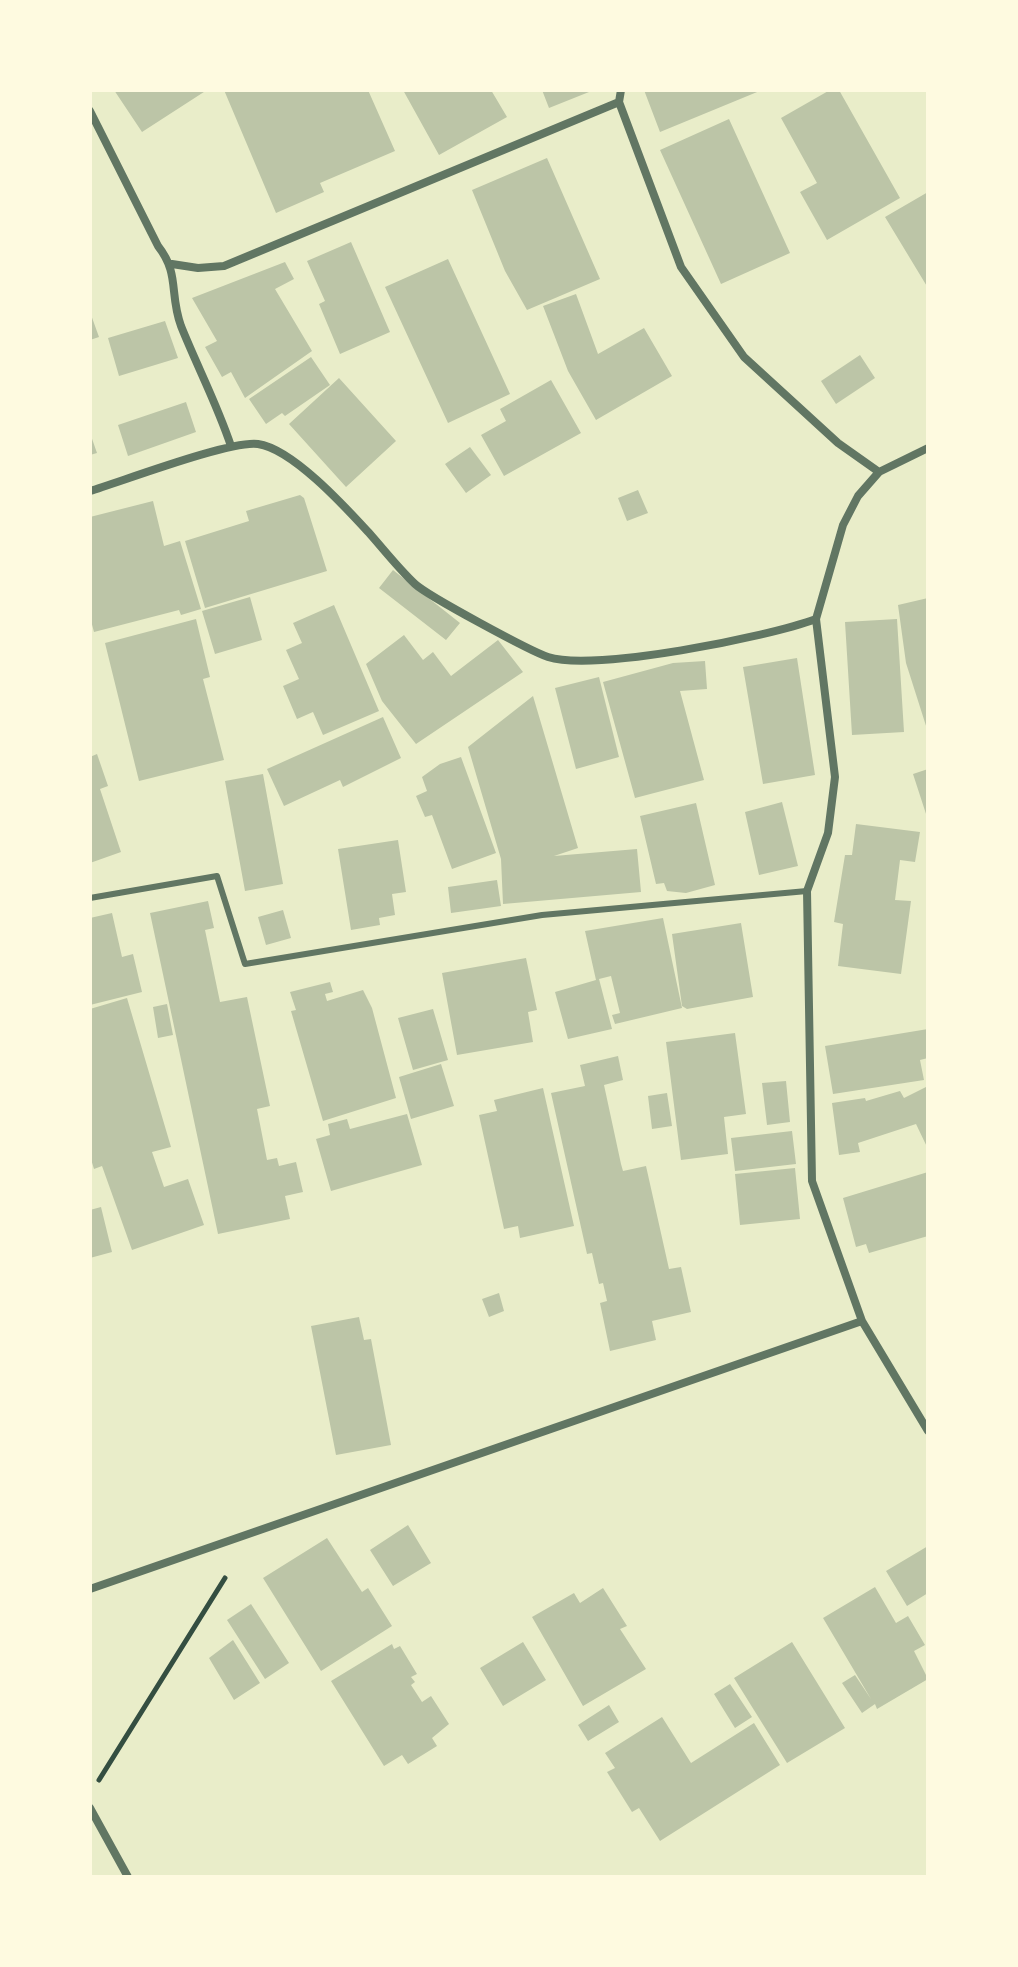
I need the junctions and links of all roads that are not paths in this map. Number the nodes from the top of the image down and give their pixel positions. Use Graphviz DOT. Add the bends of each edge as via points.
graph roads {
  1 [pos="621,90"];
  2 [pos="619,102"];
  3 [pos="90,111"];
  4 [pos="172,264"];
  5 [pos="231,446"];
  6 [pos="928,448"];
  7 [pos="879,472"];
  8 [pos="90,491"];
  9 [pos="816,619"];
  10 [pos="807,891"];
  11 [pos="90,898"];
  12 [pos="862,1321"];
  13 [pos="928,1431"];
  14 [pos="90,1589"];
  15 [pos="90,1808"];
  16 [pos="128,1877"];
  1 -- 2 [label="street"];
  2 -- 4 [label="street" via="224,266"];
  2 -- 7 [label="street" via="681,267 708,306 744,357 838,443"];
  3 -- 4 [label="street"];
  4 -- 5 [label="street" via="173,300 181,325"];
  5 -- 8 [label="street"];
  5 -- 9 [label="street" via="258,444 290,459 355,517 417,586 548,658 600,660 781,632"];
  6 -- 7 [label="street"];
  7 -- 9 [label="street" via="843,525"];
  9 -- 10 [label="street" via="835,777 828,833"];
  10 -- 11 [label="lane" via="542,915 245,964 217,876"];
  10 -- 12 [label="street" via="812,1181"];
  12 -- 13 [label="street"];
  12 -- 14 [label="street"];
  15 -- 16 [label="street"];
}
